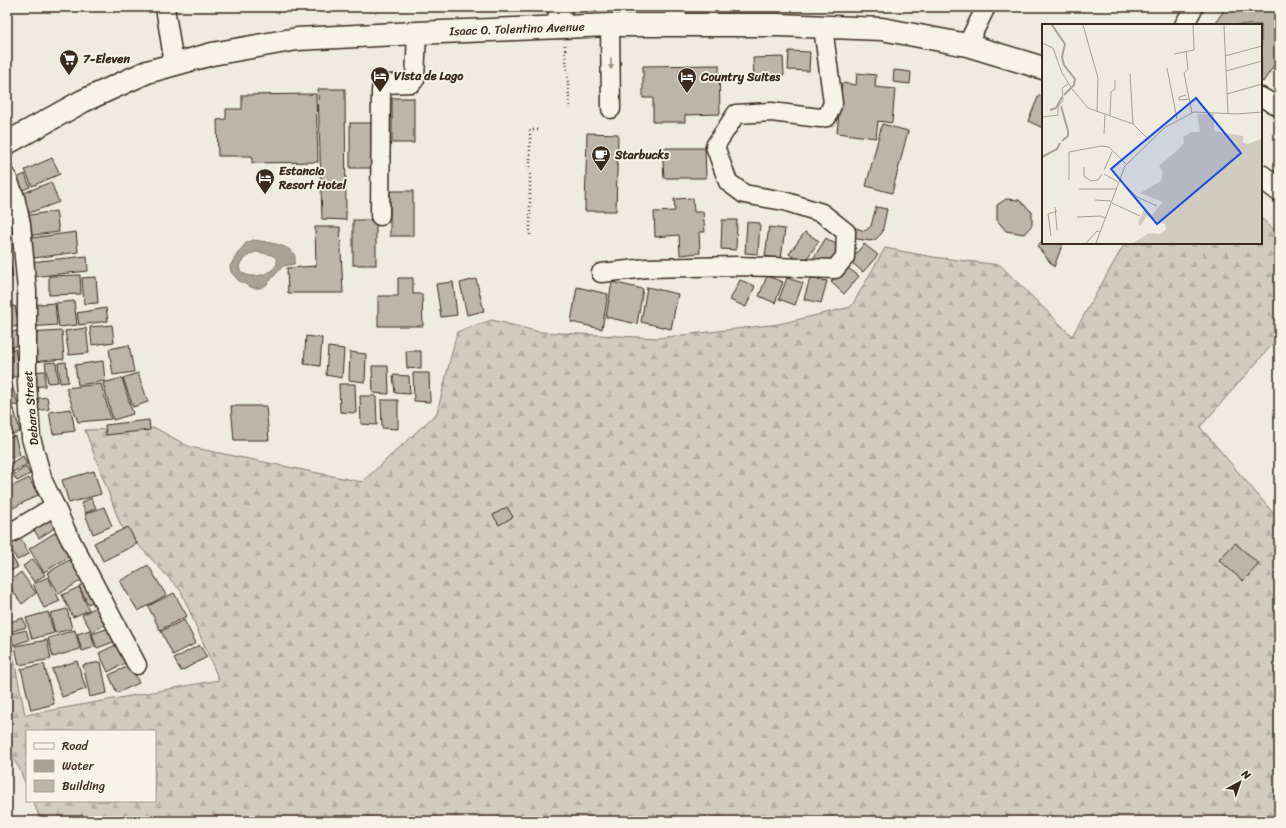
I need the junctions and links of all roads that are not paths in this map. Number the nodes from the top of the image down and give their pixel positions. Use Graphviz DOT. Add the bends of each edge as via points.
graph roads {
  1 [pos="165,7"];
  2 [pos="986,7"];
  3 [pos="1194,7"];
  4 [pos="674,16"];
  5 [pos="561,20"];
  6 [pos="1185,24"];
  7 [pos="610,25"];
  8 [pos="823,27"];
  9 [pos="417,33"];
  10 [pos="967,45"];
  11 [pos="174,64"];
  12 [pos="1042,68"];
  13 [pos="1262,98"];
  14 [pos="1279,107"];
  15 [pos="612,109"];
  16 [pos="7,143"];
  17 [pos="7,177"];
  18 [pos="1262,177"];
  19 [pos="1279,190"];
  20 [pos="380,216"];
  21 [pos="601,273"];
  22 [pos="55,506"];
  23 [pos="7,535"];
  24 [pos="137,665"];
  1 -- 11 [label="street"];
  2 -- 10 [label="street"];
  3 -- 6 [label="street"];
  4 -- 7 [label="main road, Isaac O. Tolentino Avenue"];
  4 -- 8 [label="main road, Isaac O. Tolentino Avenue"];
  5 -- 7 [label="main road, Isaac O. Tolentino Avenue"];
  5 -- 9 [label="main road, Isaac O. Tolentino Avenue"];
  7 -- 15 [label="street, one-way"];
  8 -- 10 [label="main road, Isaac O. Tolentino Avenue" via="882,29"];
  8 -- 21 [label="street" via="833,103 827,116 820,118 771,112 736,114 715,146 728,182 744,194 784,201 822,212 846,232 845,257 835,269 737,266 647,268"];
  9 -- 11 [label="main road, Isaac O. Tolentino Avenue" via="297,40 212,54"];
  9 -- 20 [label="street" via="415,79 412,83 385,84 381,90"];
  10 -- 12 [label="main road, Isaac O. Tolentino Avenue"];
  11 -- 16 [label="main road, Isaac O. Tolentino Avenue" via="147,72 83,101"];
  13 -- 14 [label="street"];
  17 -- 22 [label="street, Debara Street" via="21,224 31,438 43,481"];
  18 -- 19 [label="main road"];
  22 -- 23 [label="street"];
  22 -- 24 [label="street, Debara Street"];
}
